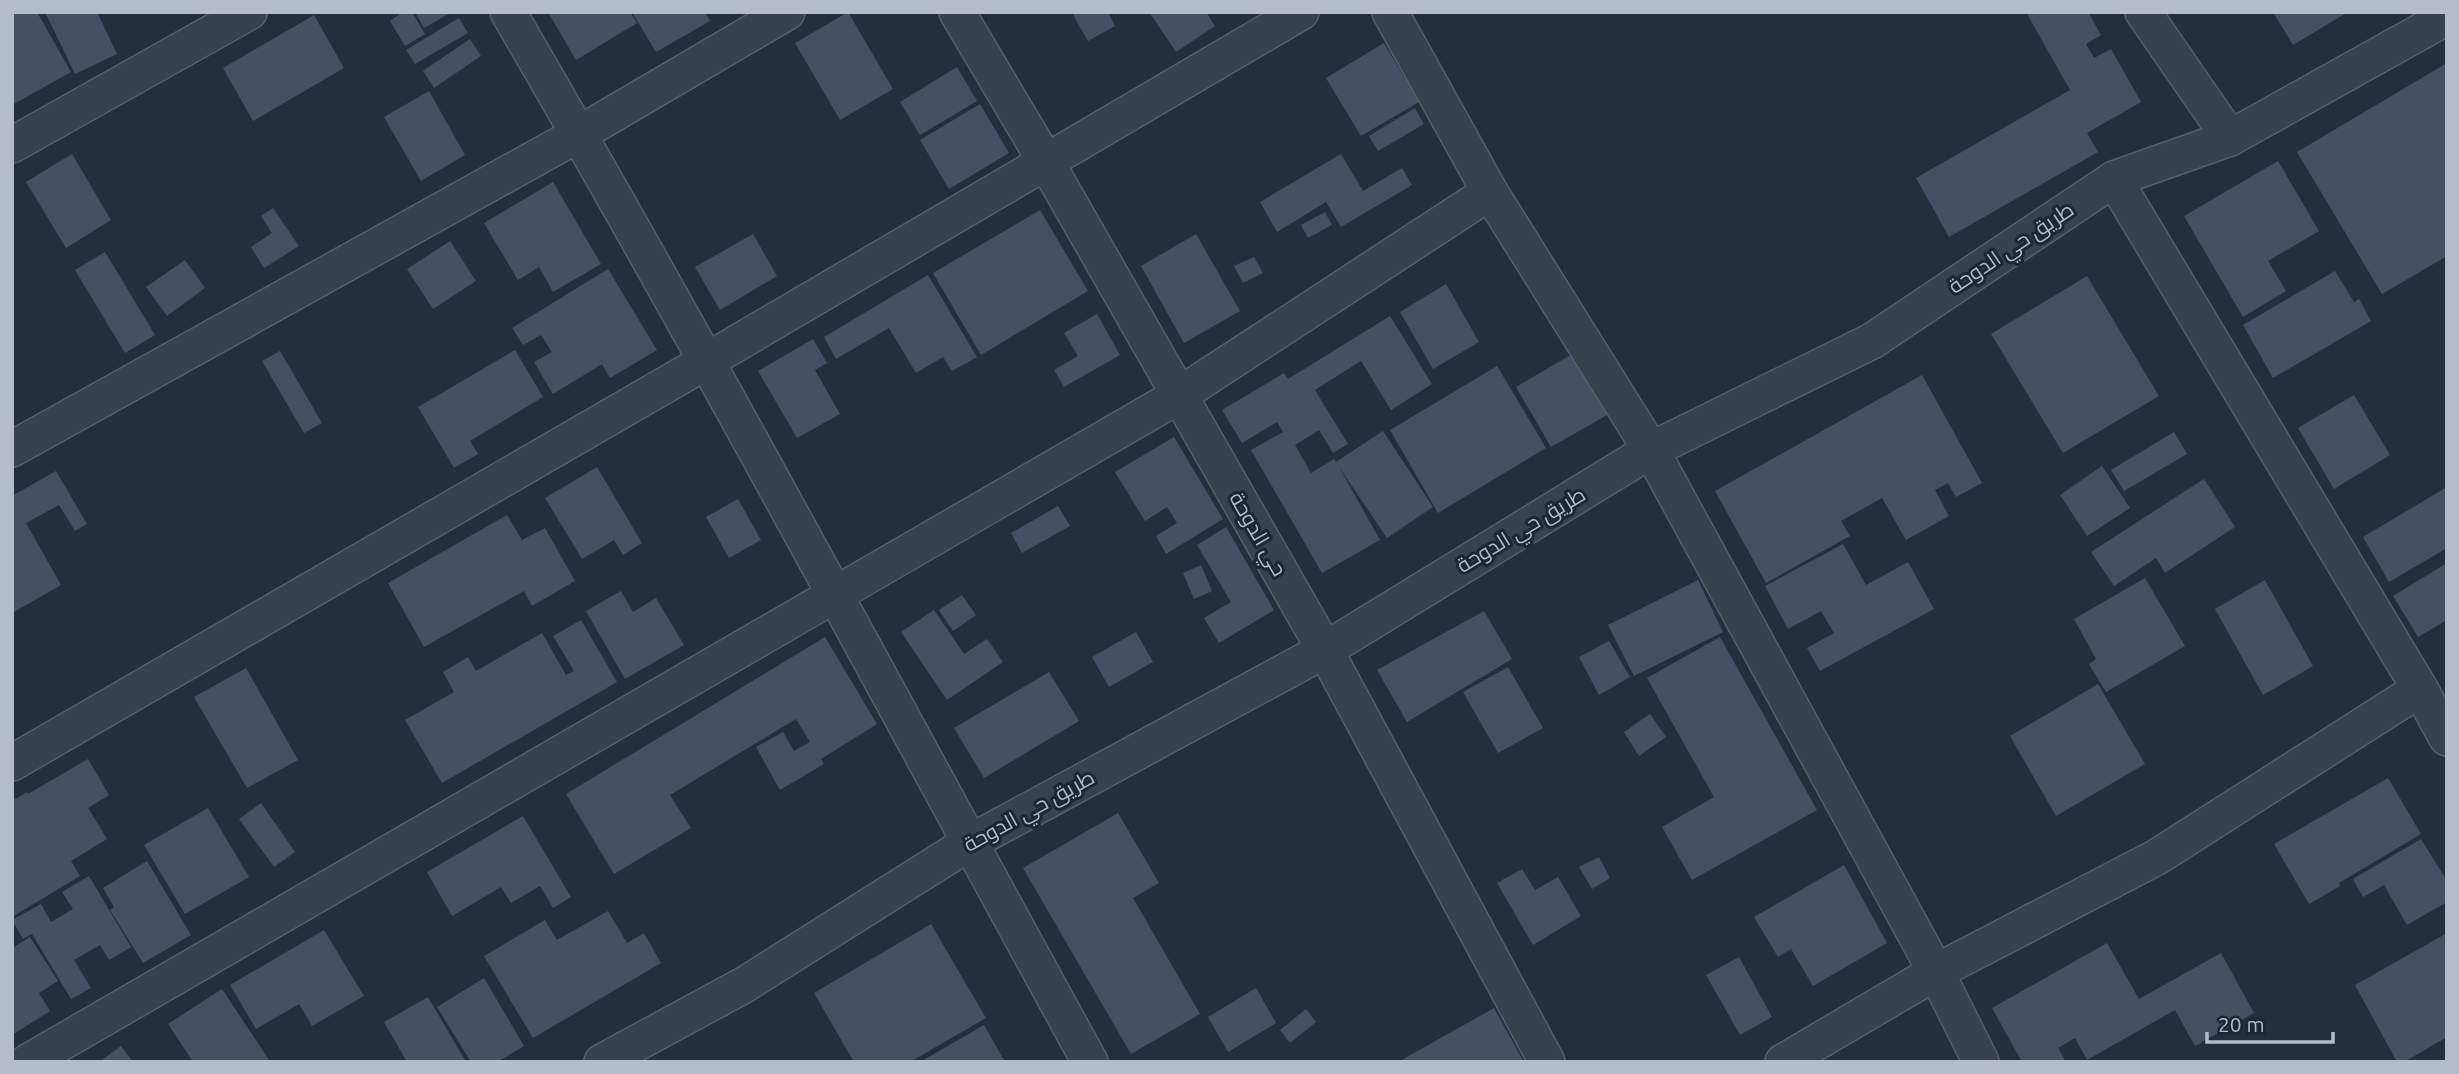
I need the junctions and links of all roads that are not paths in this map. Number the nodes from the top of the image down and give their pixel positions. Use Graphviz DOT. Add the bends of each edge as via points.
graph roads {
  1 [pos="249,12"];
  2 [pos="508,12"];
  3 [pos="787,12"];
  4 [pos="957,12"];
  5 [pos="1301,12"];
  6 [pos="1390,12"];
  7 [pos="2143,12"];
  8 [pos="2447,17"];
  9 [pos="579,134"];
  10 [pos="2230,138"];
  11 [pos="12,145"];
  12 [pos="1046,162"];
  13 [pos="2114,179"];
  14 [pos="1490,192"];
  15 [pos="705,362"];
  16 [pos="1178,396"];
  17 [pos="12,449"];
  18 [pos="1651,450"];
  19 [pos="836,595"];
  20 [pos="1325,650"];
  21 [pos="2420,689"];
  22 [pos="2447,738"];
  23 [pos="12,763"];
  24 [pos="970,843"];
  25 [pos="1936,972"];
  26 [pos="28,1062"];
  27 [pos="602,1062"];
  28 [pos="1090,1062"];
  29 [pos="1547,1062"];
  30 [pos="1783,1062"];
  31 [pos="1981,1062"];
  1 -- 11 [label="street"];
  2 -- 9 [label="street"];
  3 -- 9 [label="street"];
  4 -- 12 [label="street, حي الدوحة"];
  5 -- 12 [label="street"];
  6 -- 14 [label="street"];
  7 -- 10 [label="street"];
  8 -- 10 [label="street, طريق حي الدوحة"];
  9 -- 15 [label="street"];
  9 -- 17 [label="street"];
  10 -- 13 [label="street, طريق حي الدوحة"];
  12 -- 15 [label="street"];
  12 -- 16 [label="street, حي الدوحة"];
  13 -- 18 [label="street, طريق حي الدوحة" via="1872,341"];
  13 -- 21 [label="street"];
  14 -- 16 [label="street"];
  14 -- 18 [label="street"];
  15 -- 19 [label="street"];
  15 -- 23 [label="street"];
  16 -- 19 [label="street"];
  16 -- 20 [label="street, حي الدوحة"];
  18 -- 20 [label="street, طريق حي الدوحة"];
  18 -- 25 [label="street"];
  19 -- 24 [label="street"];
  19 -- 26 [label="street"];
  20 -- 24 [label="street, طريق حي الدوحة"];
  20 -- 29 [label="street, حي الدوحة"];
  21 -- 22 [label="street"];
  21 -- 25 [label="street" via="2157,857"];
  24 -- 27 [label="street, طريق حي الدوحة" via="744,985"];
  24 -- 28 [label="street"];
  25 -- 30 [label="street"];
  25 -- 31 [label="street"];
}
